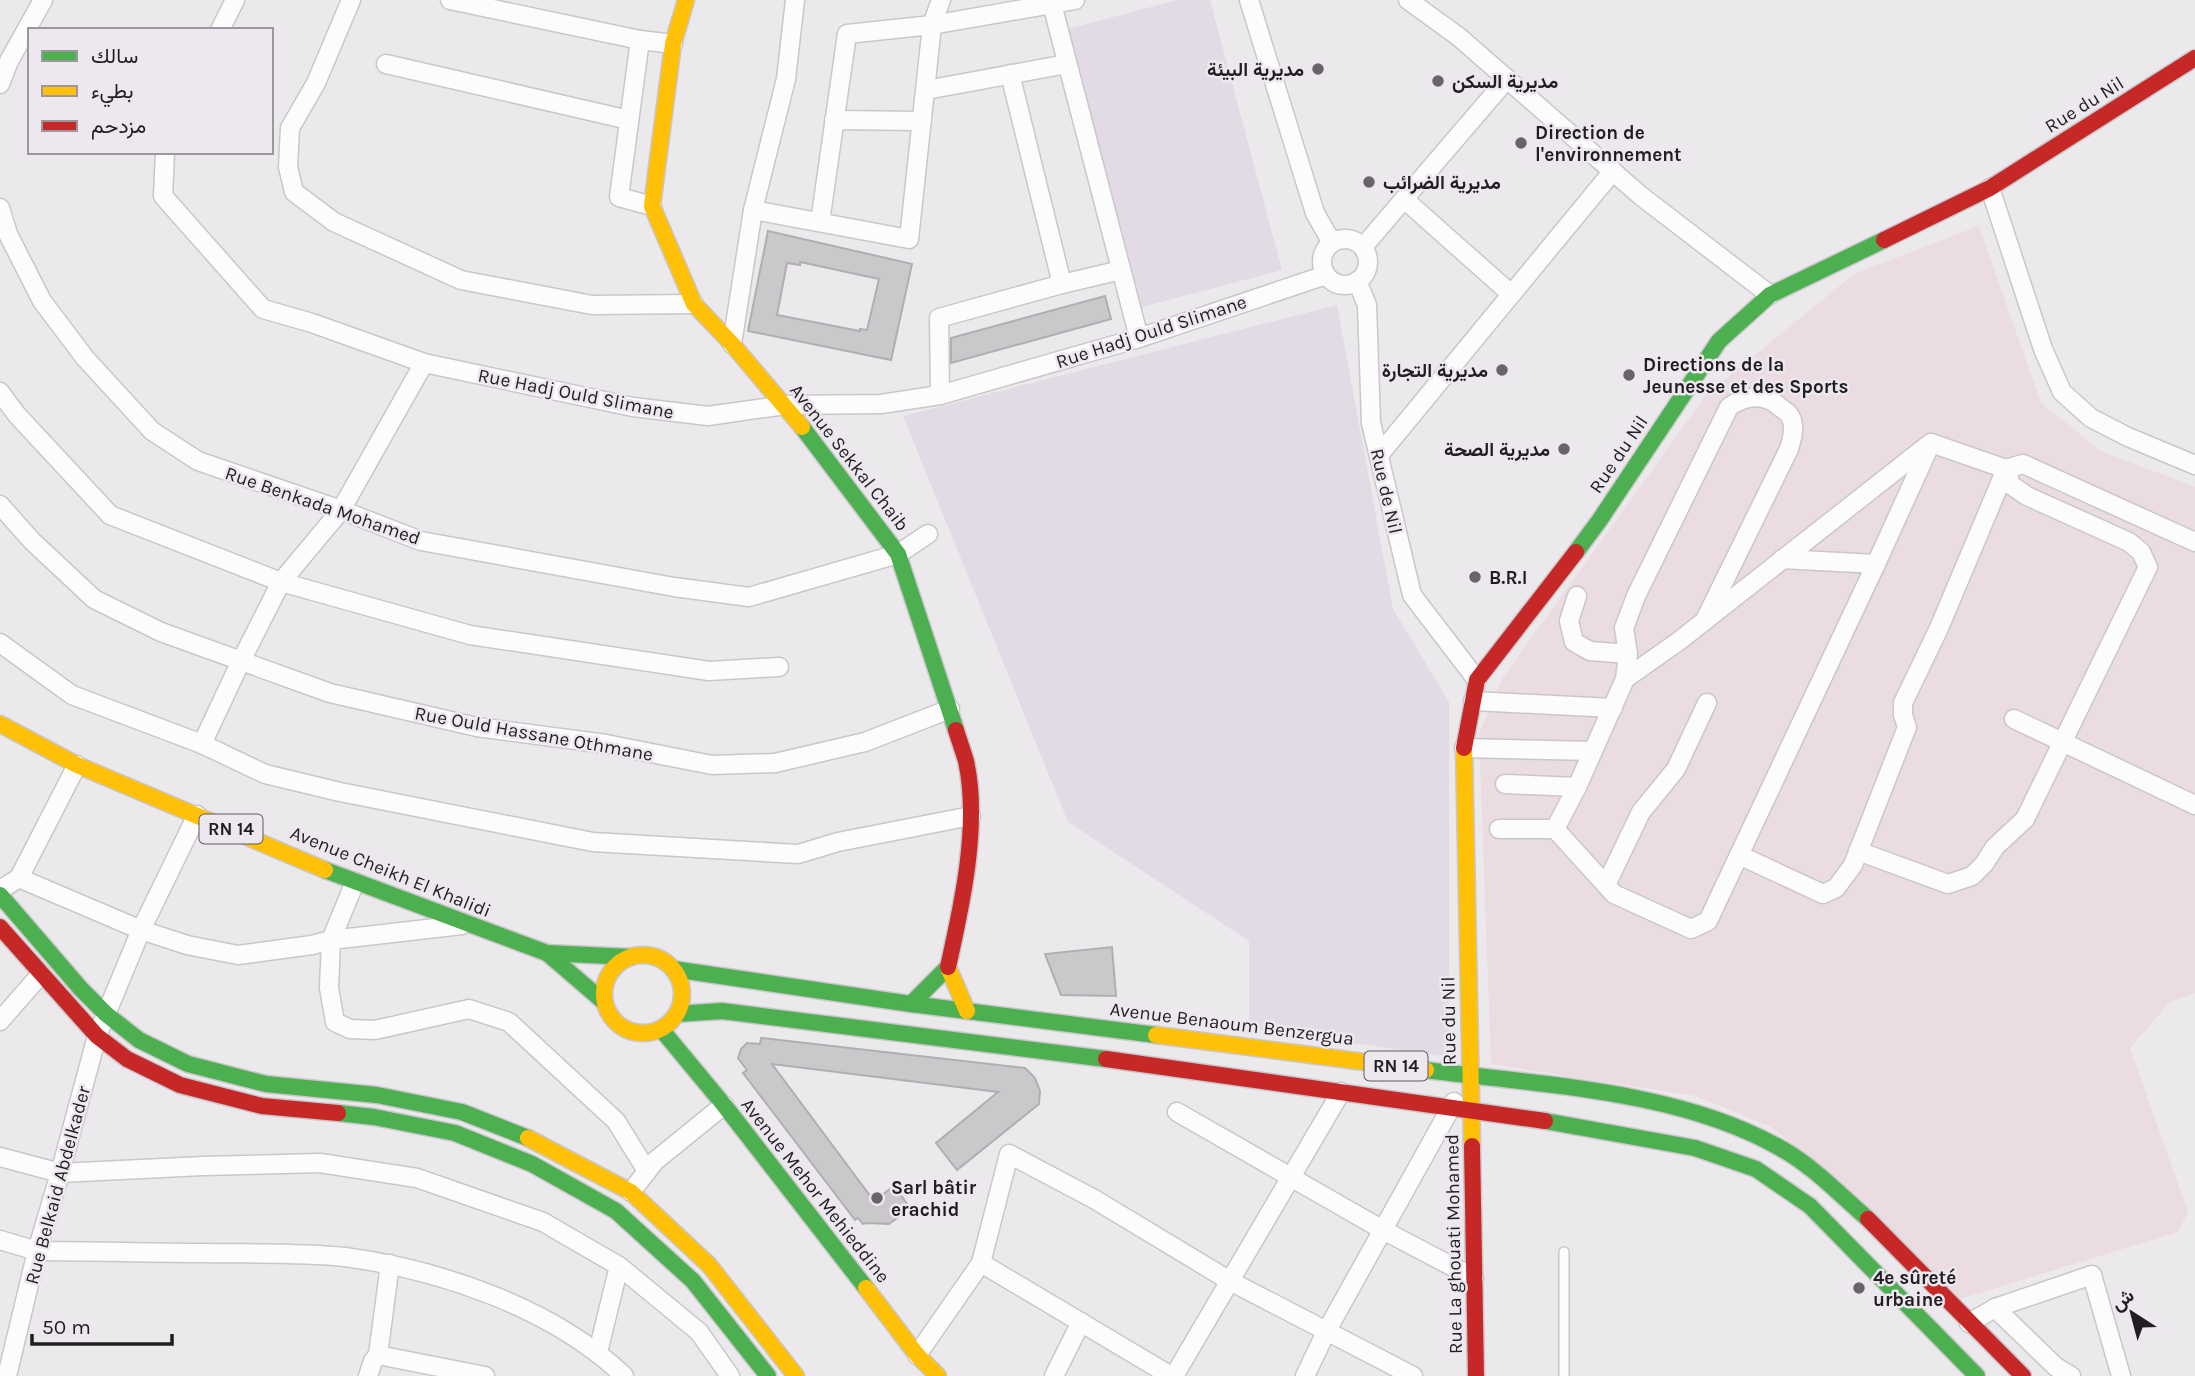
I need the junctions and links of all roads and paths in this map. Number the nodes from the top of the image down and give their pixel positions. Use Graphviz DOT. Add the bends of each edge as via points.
graph roads {
  1 [pos="43,0"];
  2 [pos="235,0"];
  3 [pos="351,0"];
  4 [pos="450,0"];
  5 [pos="686,0"];
  6 [pos="795,0"];
  7 [pos="941,0"];
  8 [pos="1075,0"];
  9 [pos="1249,0"];
  10 [pos="1408,0"];
  11 [pos="1052,4"];
  12 [pos="932,25"];
  13 [pos="221,28"];
  14 [pos="640,40"];
  15 [pos="673,44"];
  16 [pos="2195,58"];
  17 [pos="386,64"];
  18 [pos="1067,64"];
  19 [pos="1010,74"];
  20 [pos="1507,79"];
  21 [pos="0,84"];
  22 [pos="926,90"];
  23 [pos="629,120"];
  24 [pos="834,120"];
  25 [pos="922,121"];
  26 [pos="165,154"];
  27 [pos="1613,171"];
  28 [pos="1990,188"];
  29 [pos="1404,199"];
  30 [pos="652,206"];
  31 [pos="0,208"];
  32 [pos="753,210"];
  33 [pos="820,222"];
  34 [pos="1332,243"];
  35 [pos="1363,247"];
  36 [pos="1121,270"];
  37 [pos="1326,275"];
  38 [pos="1357,282"];
  39 [pos="1062,284"];
  40 [pos="1511,293"];
  41 [pos="1770,295"];
  42 [pos="694,304"];
  43 [pos="1139,338"];
  44 [pos="732,344"];
  45 [pos="424,363"];
  46 [pos="0,391"];
  47 [pos="940,395"];
  48 [pos="785,405"];
  49 [pos="1931,443"];
  50 [pos="1378,455"];
  51 [pos="2195,465"];
  52 [pos="2006,469"];
  53 [pos="0,505"];
  54 [pos="341,509"];
  55 [pos="929,534"];
  56 [pos="2195,542"];
  57 [pos="898,554"];
  58 [pos="1782,559"];
  59 [pos="1876,564"];
  60 [pos="281,582"];
  61 [pos="1577,596"];
  62 [pos="1705,620"];
  63 [pos="0,643"];
  64 [pos="1628,654"];
  65 [pos="241,661"];
  66 [pos="779,667"];
  67 [pos="1625,679"];
  68 [pos="1477,680"];
  69 [pos="1473,701"];
  70 [pos="1707,703"];
  71 [pos="1613,708"];
  72 [pos="950,709"];
  73 [pos="2014,719"];
  74 [pos="0,724"];
  75 [pos="2063,742"];
  76 [pos="202,744"];
  77 [pos="1464,748"];
  78 [pos="1593,751"];
  79 [pos="77,765"];
  80 [pos="1505,784"];
  81 [pos="1577,787"];
  82 [pos="2195,805"];
  83 [pos="197,815"];
  84 [pos="971,816"];
  85 [pos="1499,829"];
  86 [pos="1555,829"];
  87 [pos="1858,851"];
  88 [pos="1739,855"];
  89 [pos="19,878"];
  90 [pos="355,882"];
  91 [pos="1606,886"];
  92 [pos="0,892"];
  93 [pos="467,925"];
  94 [pos="0,926"];
  95 [pos="141,930"];
  96 [pos="331,940"];
  97 [pos="547,953"];
  98 [pos="631,957"];
  99 [pos="948,967"];
  100 [pos="673,969"];
  101 [pos="41,974"];
  102 [pos="604,1002"];
  103 [pos="911,1004"];
  104 [pos="967,1011"];
  105 [pos="106,1014"];
  106 [pos="677,1014"];
  107 [pos="0,1021"];
  108 [pos="661,1029"];
  109 [pos="97,1036"];
  110 [pos="1470,1076"];
  111 [pos="1341,1092"];
  112 [pos="724,1105"];
  113 [pos="1450,1108"];
  114 [pos="1177,1112"];
  115 [pos="1472,1112"];
  116 [pos="0,1157"];
  117 [pos="647,1171"];
  118 [pos="61,1173"];
  119 [pos="1291,1178"];
  120 [pos="631,1192"];
  121 [pos="1383,1230"];
  122 [pos="0,1240"];
  123 [pos="37,1251"];
  124 [pos="1564,1252"];
  125 [pos="981,1263"];
  126 [pos="390,1264"];
  127 [pos="619,1266"];
  128 [pos="1474,1278"];
  129 [pos="1230,1281"];
  130 [pos="1995,1308"];
  131 [pos="1082,1322"];
  132 [pos="1969,1323"];
  133 [pos="1326,1332"];
  134 [pos="598,1352"];
  135 [pos="378,1354"];
  136 [pos="917,1355"];
  137 [pos="7,1376"];
  138 [pos="368,1376"];
  139 [pos="485,1376"];
  140 [pos="624,1376"];
  141 [pos="730,1376"];
  142 [pos="768,1376"];
  143 [pos="796,1376"];
  144 [pos="938,1376"];
  145 [pos="1054,1376"];
  146 [pos="1172,1376"];
  147 [pos="1305,1376"];
  148 [pos="1413,1376"];
  149 [pos="1476,1376"];
  150 [pos="1564,1376"];
  151 [pos="1977,1376"];
  152 [pos="2023,1376"];
  153 [pos="2071,1376"];
  154 [pos="2121,1376"];
  1 -- 21 [label="street"];
  2 -- 13 [label="street"];
  3 -- 42 [label="street" via="316,83 290,128 288,167 294,192 334,222 461,280 592,305"];
  4 -- 14 [label="street"];
  5 -- 15 [label="street"];
  6 -- 32 [label="street" via="786,79"];
  7 -- 12 [label="street"];
  8 -- 11 [label="street"];
  9 -- 34 [label="street" via="1315,213"];
  10 -- 20 [label="street"];
  11 -- 12 [label="street"];
  11 -- 18 [label="street"];
  12 -- 22 [label="street"];
  12 -- 24 [label="street" via="847,34"];
  14 -- 15 [label="street"];
  14 -- 23 [label="street"];
  15 -- 30 [label="street"];
  16 -- 28 [label="street, Rue du Nil"];
  17 -- 23 [label="street"];
  18 -- 19 [label="street"];
  18 -- 36 [label="street"];
  19 -- 22 [label="street"];
  19 -- 39 [label="street"];
  20 -- 27 [label="street"];
  20 -- 29 [label="street"];
  22 -- 25 [label="street"];
  23 -- 30 [label="street" via="619,197"];
  24 -- 25 [label="street"];
  24 -- 33 [label="street"];
  25 -- 33 [label="street" via="909,239"];
  26 -- 45 [label="street, Rue Hadj Ould Slimane" via="163,196 264,309"];
  27 -- 40 [label="street"];
  27 -- 41 [label="street"];
  28 -- 41 [label="street, Rue du Nil"];
  28 -- 51 [label="street" via="2043,349 2062,392 2091,418"];
  29 -- 35 [label="street"];
  29 -- 40 [label="street"];
  30 -- 42 [label="street, Avenue Sekkal Chaib"];
  31 -- 54 [label="street, Rue Benkada Mohamed" via="42,301 85,358 152,431 198,461"];
  32 -- 33 [label="street"];
  32 -- 44 [label="street"];
  34 -- 35 [label="street" via="1350,239"];
  34 -- 37 [label="street" via="1322,260"];
  35 -- 38 [label="street" via="1368,268"];
  36 -- 39 [label="street"];
  36 -- 43 [label="street"];
  37 -- 38 [label="street" via="1338,284"];
  37 -- 43 [label="street, Rue Hadj Ould Slimane"];
  38 -- 50 [label="street, Rue de Nil" via="1367,304 1371,423"];
  39 -- 47 [label="street" via="939,318"];
  40 -- 50 [label="street"];
  41 -- 68 [label="street, Rue du Nil" via="1719,341 1599,521"];
  42 -- 44 [label="street, Avenue Sekkal Chaib"];
  43 -- 47 [label="street, Rue Hadj Ould Slimane"];
  44 -- 48 [label="street, Avenue Sekkal Chaib"];
  45 -- 48 [label="street, Rue Hadj Ould Slimane" via="633,407 708,416"];
  45 -- 54 [label="street"];
  46 -- 60 [label="street" via="110,515"];
  47 -- 48 [label="street, Rue Hadj Ould Slimane" via="881,404"];
  48 -- 57 [label="street, Avenue Sekkal Chaib"];
  49 -- 52 [label="street"];
  49 -- 58 [label="street"];
  49 -- 59 [label="street"];
  50 -- 68 [label="street, Rue de Nil" via="1412,595"];
  52 -- 56 [label="street" via="2023,464"];
  52 -- 75 [label="street" via="2011,485 2129,542 2141,552 2148,567"];
  52 -- 87 [label="street" via="1903,704 1907,727"];
  53 -- 65 [label="street, Rue Ould Hassane Othmane" via="94,599 161,632"];
  54 -- 57 [label="street, Rue Benkada Mohamed" via="421,541 749,597"];
  54 -- 60 [label="street"];
  55 -- 57 [label="street, Rue Benkada Mohamed"];
  57 -- 72 [label="street, Avenue Sekkal Chaib"];
  58 -- 59 [label="street"];
  58 -- 62 [label="street"];
  59 -- 88 [label="street"];
  60 -- 65 [label="street"];
  60 -- 66 [label="street" via="470,635 709,671"];
  61 -- 64 [label="street" via="1569,621 1574,642 1590,651"];
  62 -- 64 [label="street" via="1789,450 1794,431 1790,416 1761,397 1741,398 1729,407 1636,596 1624,628"];
  62 -- 67 [label="street"];
  63 -- 76 [label="street" via="72,695"];
  64 -- 67 [label="street"];
  65 -- 72 [label="street, Rue Ould Hassane Othmane" via="330,694 477,726 712,765 775,763 812,755 865,742"];
  65 -- 76 [label="street"];
  67 -- 71 [label="street"];
  68 -- 69 [label="street, Rue du Nil"];
  69 -- 71 [label="street"];
  69 -- 77 [label="street, Rue du Nil"];
  70 -- 91 [label="street" via="1676,769 1642,812"];
  71 -- 78 [label="street"];
  72 -- 84 [label="street, Avenue Sekkal Chaib" via="966,762"];
  73 -- 75 [label="street"];
  74 -- 79 [label="street, Avenue Cheikh El Khalidi / RN 14"];
  75 -- 82 [label="street"];
  75 -- 87 [label="street" via="2025,819 1972,876 1948,884"];
  76 -- 84 [label="street" via="265,774 593,842 798,854"];
  77 -- 78 [label="street"];
  77 -- 110 [label="street, Rue du Nil"];
  78 -- 81 [label="street"];
  79 -- 83 [label="street, Avenue Cheikh El Khalidi / RN 14"];
  79 -- 89 [label="street"];
  80 -- 81 [label="street"];
  81 -- 86 [label="street"];
  83 -- 90 [label="street, Avenue Cheikh El Khalidi / RN 14"];
  83 -- 95 [label="street, Rue Belkaid Abdelkader"];
  84 -- 99 [label="street, Avenue Sekkal Chaib" via="962,903"];
  85 -- 86 [label="street"];
  86 -- 91 [label="street"];
  87 -- 88 [label="street" via="1836,888 1823,894"];
  88 -- 91 [label="street" via="1707,921 1691,929 1614,894"];
  89 -- 92 [label="street"];
  89 -- 95 [label="street"];
  90 -- 93 [label="street, Avenue Cheikh El Khalidi / RN 14"];
  90 -- 96 [label="street"];
  92 -- 105 [label="street"];
  93 -- 96 [label="street"];
  93 -- 97 [label="street, Avenue Cheikh El Khalidi / RN 14"];
  94 -- 101 [label="street"];
  95 -- 96 [label="street" via="238,955"];
  95 -- 105 [label="street, Rue Belkaid Abdelkader"];
  96 -- 117 [label="street" via="329,988 335,1022 350,1029 375,1030 469,1009 509,1022 616,1121"];
  97 -- 98 [label="street, RN 14"];
  97 -- 102 [label="street, Avenue Cheikh El Khalidi / RN 14"];
  98 -- 100 [label="street" via="654,956"];
  98 -- 102 [label="street" via="609,975"];
  99 -- 103 [label="street"];
  99 -- 104 [label="street"];
  100 -- 103 [label="street, Avenue Benaoum Benzergua / RN 14"];
  100 -- 106 [label="street" via="683,996"];
  101 -- 107 [label="street"];
  101 -- 109 [label="street"];
  102 -- 108 [label="street" via="610,1016 626,1029 647,1033"];
  103 -- 104 [label="street, Avenue Benaoum Benzergua / RN 14"];
  104 -- 110 [label="street, Avenue Benaoum Benzergua / RN 14"];
  105 -- 109 [label="street, Rue Belkaid Abdelkader"];
  105 -- 120 [label="street" via="139,1040 188,1064 265,1084 377,1095 462,1112 542,1144"];
  106 -- 108 [label="street"];
  106 -- 111 [label="street, RN 14" via="736,1013"];
  108 -- 112 [label="street, Avenue Mehor Mehieddine"];
  109 -- 118 [label="street, Rue Belkaid Abdelkader"];
  109 -- 142 [label="street" via="127,1059 180,1085 261,1106 374,1117 455,1133 532,1164 617,1211 693,1281"];
  110 -- 113 [label="street"];
  110 -- 115 [label="street, Rue du Nil"];
  110 -- 132 [label="street, Avenue Benaoum Benzergua / RN 14" via="1605,1093 1688,1110 1782,1149 1875,1226"];
  111 -- 113 [label="street, RN 14"];
  111 -- 119 [label="street"];
  112 -- 117 [label="street"];
  112 -- 136 [label="street, Avenue Mehor Mehieddine"];
  113 -- 115 [label="street, RN 14"];
  113 -- 121 [label="street"];
  114 -- 119 [label="street"];
  115 -- 128 [label="street, Rue La ghouati Mohamed"];
  115 -- 151 [label="street, RN 14" via="1695,1148 1756,1169 1811,1206 1960,1366"];
  116 -- 118 [label="street"];
  117 -- 120 [label="street"];
  118 -- 123 [label="street, Rue Belkaid Abdelkader"];
  118 -- 127 [label="street" via="320,1163 417,1178 543,1222"];
  119 -- 121 [label="street"];
  119 -- 129 [label="street"];
  120 -- 143 [label="street" via="709,1265"];
  121 -- 128 [label="street"];
  121 -- 133 [label="street"];
  122 -- 123 [label="street"];
  123 -- 126 [label="street" via="286,1253"];
  123 -- 137 [label="street, Rue Belkaid Abdelkader"];
  124 -- 150 [label="lane"];
  125 -- 129 [label="street" via="1009,1154"];
  125 -- 131 [label="street"];
  125 -- 136 [label="street"];
  126 -- 134 [label="street" via="473,1286 557,1326"];
  126 -- 135 [label="street"];
  127 -- 134 [label="street"];
  127 -- 141 [label="street" via="699,1332"];
  128 -- 149 [label="street, Rue La ghouati Mohamed"];
  129 -- 133 [label="street"];
  129 -- 146 [label="street"];
  130 -- 132 [label="street"];
  130 -- 153 [label="street"];
  130 -- 154 [label="street" via="2092,1275"];
  131 -- 145 [label="street"];
  131 -- 146 [label="street"];
  132 -- 152 [label="street, Avenue Benaoum Benzergua / RN 14"];
  133 -- 147 [label="street"];
  133 -- 148 [label="street"];
  134 -- 140 [label="street"];
  135 -- 138 [label="street"];
  135 -- 139 [label="street"];
  136 -- 144 [label="street, Avenue Mehor Mehieddine"];
}
